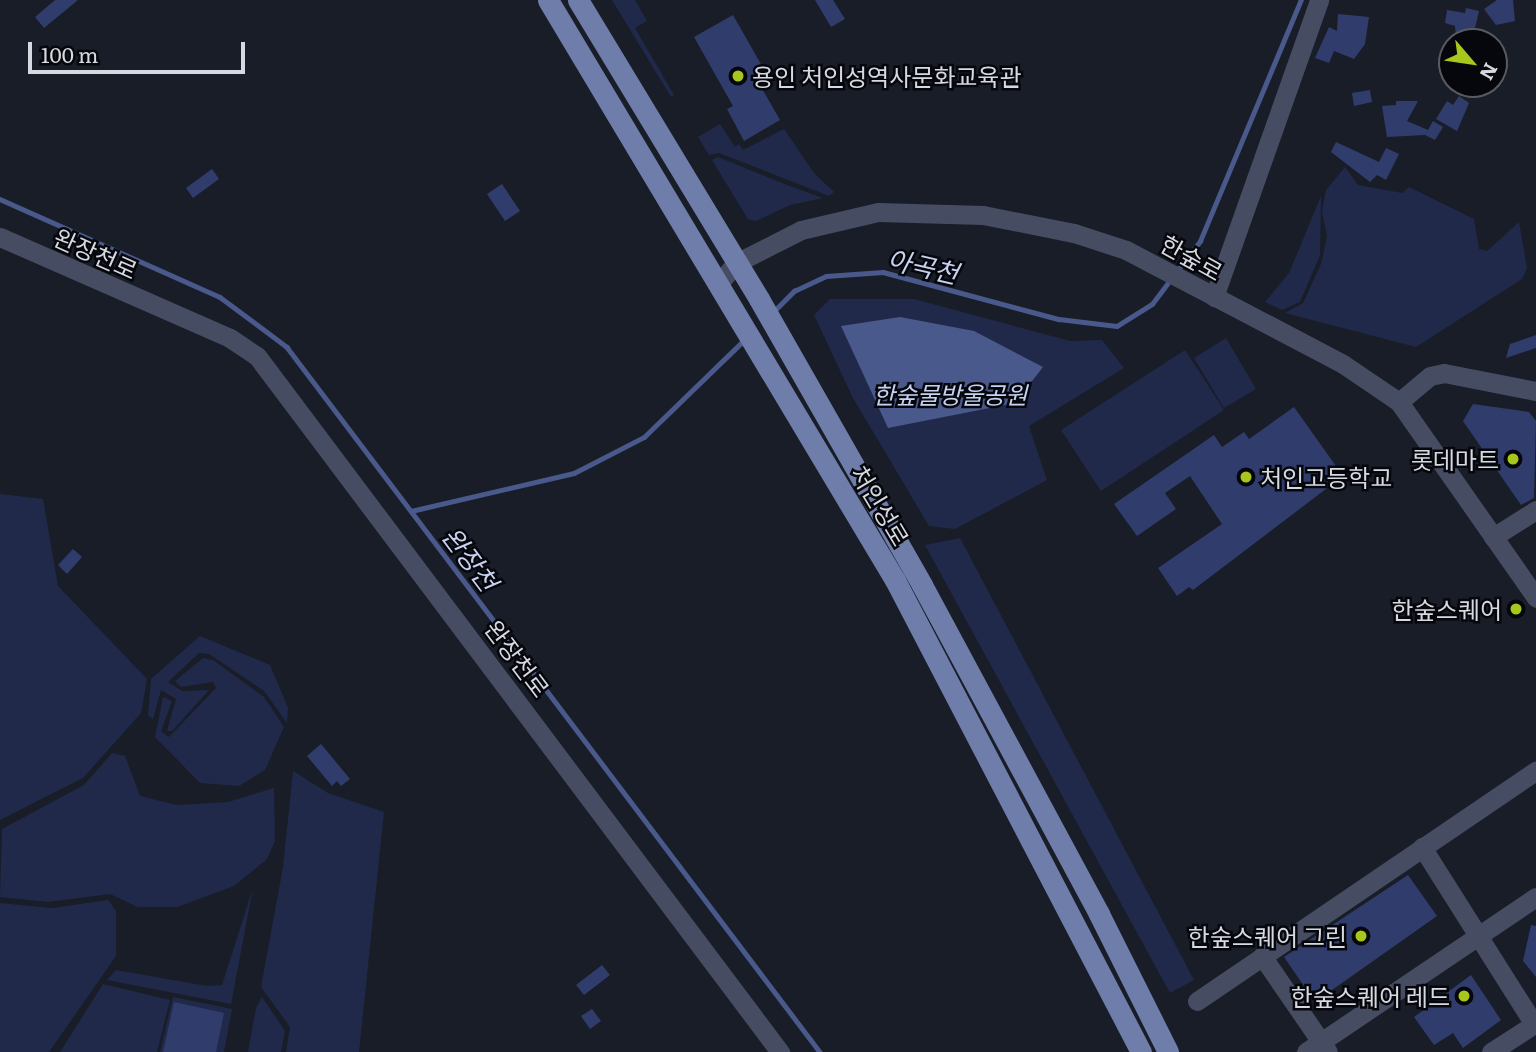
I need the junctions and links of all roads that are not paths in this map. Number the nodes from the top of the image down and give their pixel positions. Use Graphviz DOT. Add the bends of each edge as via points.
graph roads {
  1 [pos="548,0"];
  2 [pos="578,0"];
  3 [pos="1319,0"];
  4 [pos="0,237"];
  5 [pos="736,263"];
  6 [pos="720,282"];
  7 [pos="1214,297"];
  8 [pos="1536,391"];
  9 [pos="1399,402"];
  10 [pos="1536,510"];
  11 [pos="1493,537"];
  12 [pos="1536,598"];
  13 [pos="1536,771"];
  14 [pos="1422,847"];
  15 [pos="1536,897"];
  16 [pos="1476,935"];
  17 [pos="1262,956"];
  18 [pos="1197,1001"];
  19 [pos="1535,1023"];
  20 [pos="1319,1049"];
  21 [pos="780,1052"];
  22 [pos="1141,1052"];
  23 [pos="1168,1052"];
  24 [pos="1491,1052"];
  1 -- 6 [label="main road, 처인성로"];
  2 -- 5 [label="main road, 처인성로"];
  3 -- 7 [label="street"];
  4 -- 21 [label="street, 완장천로" via="230,338 257,356"];
  5 -- 6 [label="street, 한숲로"];
  5 -- 7 [label="street, 한숲로" via="821,222 857,214 925,210 983,215 1073,233 1164,267"];
  5 -- 23 [label="main road, 처인성로" via="922,585"];
  6 -- 22 [label="main road, 처인성로" via="957,693"];
  7 -- 9 [label="street, 한숲로" via="1343,364"];
  8 -- 9 [label="street" via="1444,373 1430,376"];
  9 -- 11 [label="street, 한숲로"];
  10 -- 11 [label="street"];
  11 -- 12 [label="street, 한숲로"];
  13 -- 14 [label="street"];
  14 -- 16 [label="street"];
  14 -- 17 [label="street"];
  15 -- 16 [label="street"];
  16 -- 19 [label="street"];
  16 -- 20 [label="street"];
  17 -- 18 [label="street"];
  17 -- 20 [label="street"];
  19 -- 24 [label="street"];
}
